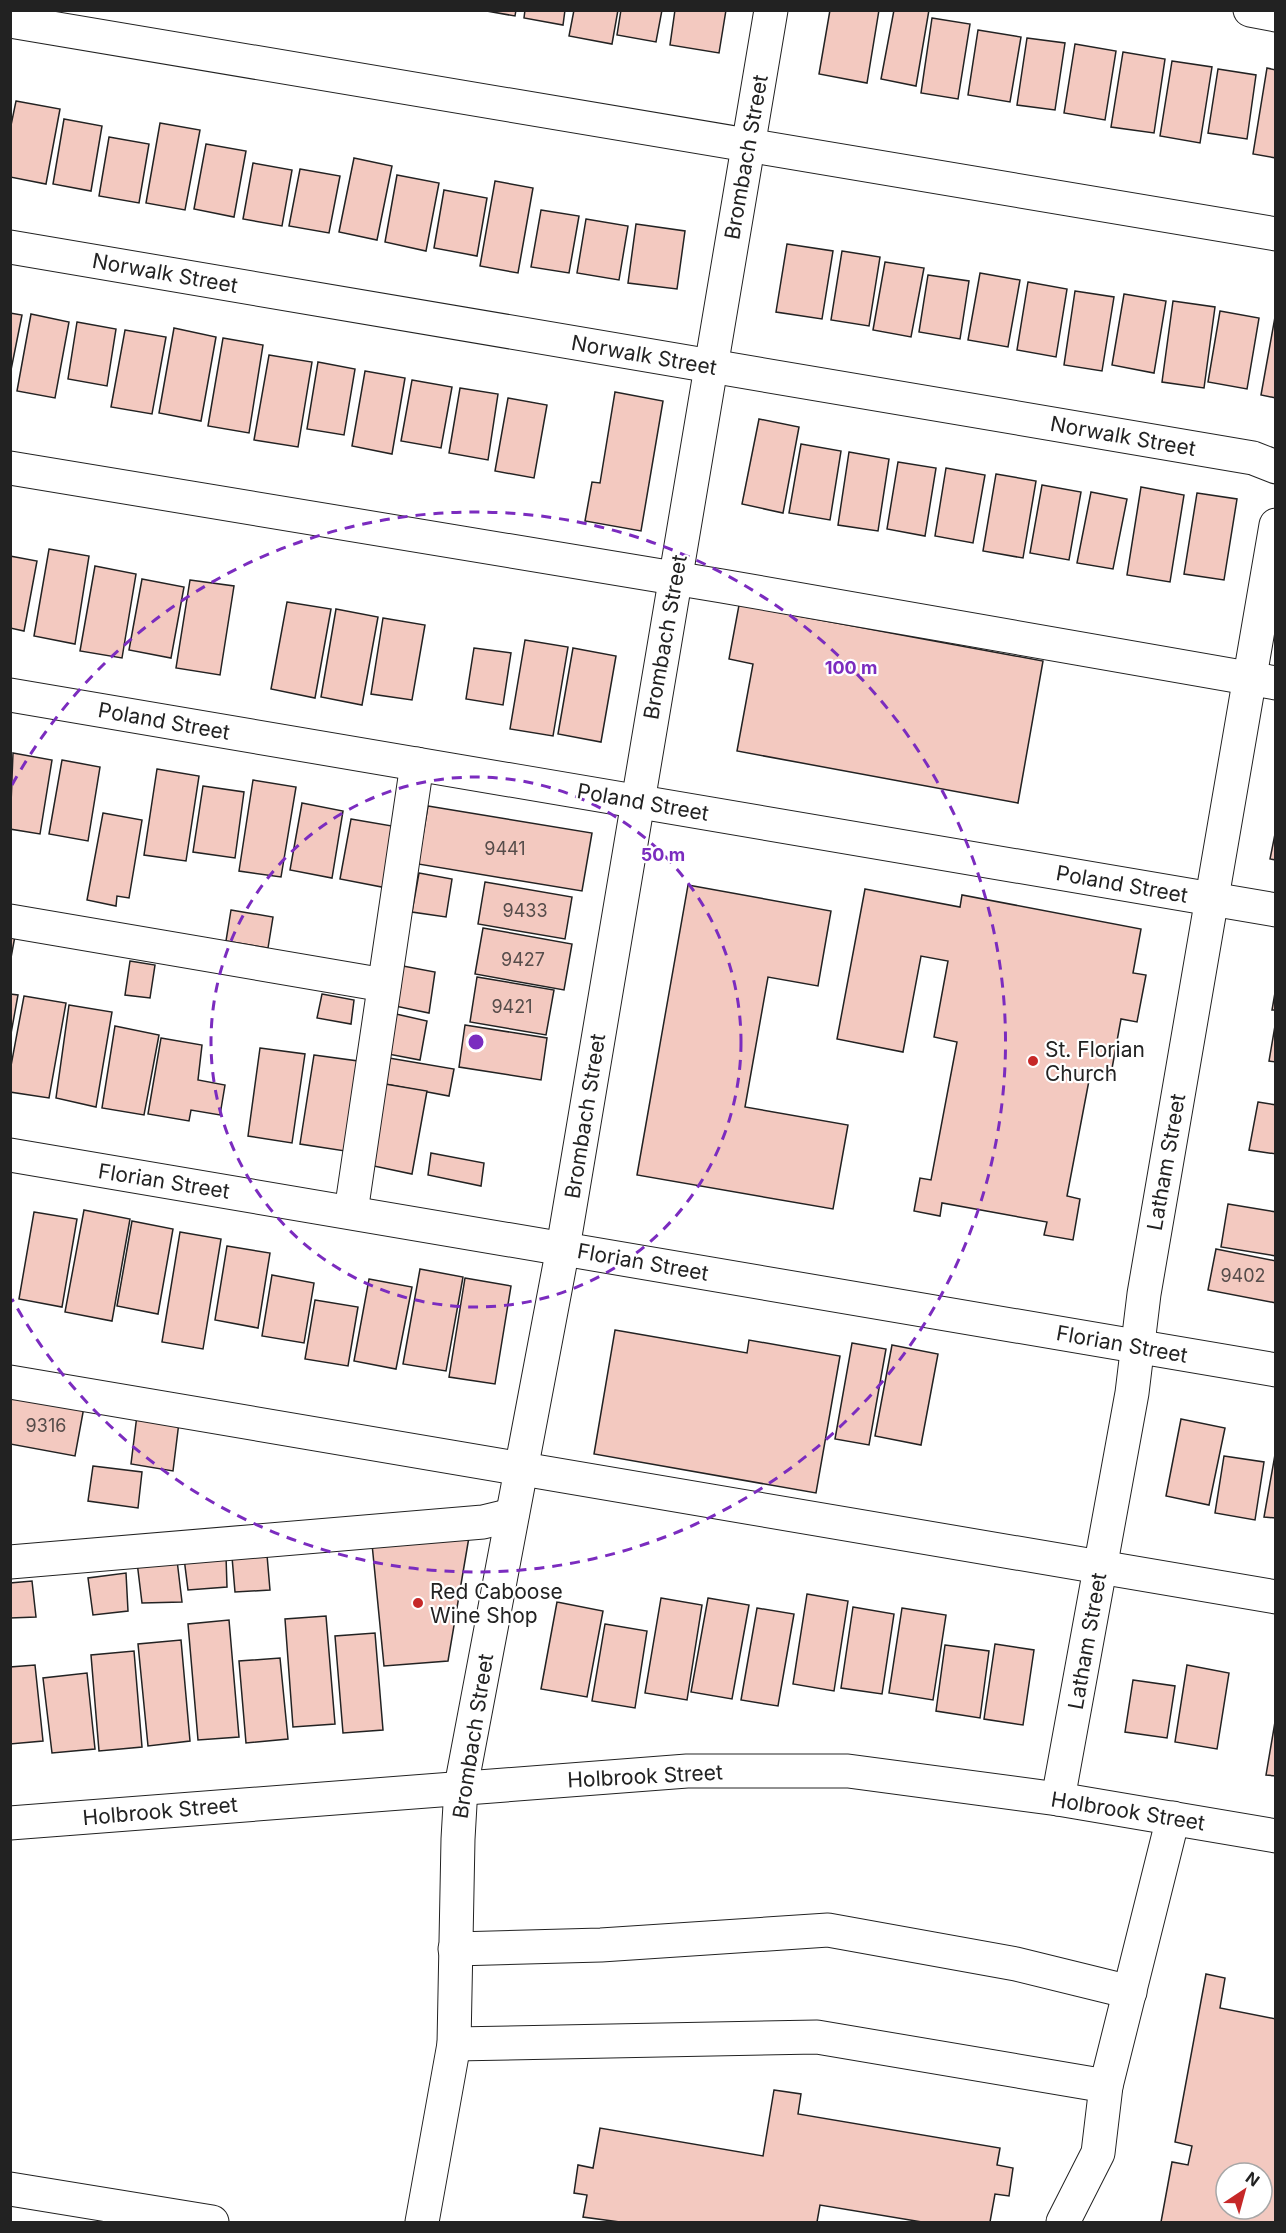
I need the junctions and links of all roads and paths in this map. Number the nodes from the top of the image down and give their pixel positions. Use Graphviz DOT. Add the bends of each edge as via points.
graph roads {
  1 [pos="771,10"];
  2 [pos="1250,10"];
  3 [pos="1275,15"];
  4 [pos="10,21"];
  5 [pos="749,144"];
  6 [pos="1275,234"];
  7 [pos="10,247"];
  8 [pos="711,366"];
  9 [pos="1275,467"];
  10 [pos="10,468"];
  11 [pos="1275,525"];
  12 [pos="675,578"];
  13 [pos="1262,680"];
  14 [pos="10,695"];
  15 [pos="417,764"];
  16 [pos="638,801"];
  17 [pos="1211,899"];
  18 [pos="1275,910"];
  19 [pos="10,921"];
  20 [pos="384,985"];
  21 [pos="10,1155"];
  22 [pos="351,1212"];
  23 [pos="563,1248"];
  24 [pos="1138,1346"];
  25 [pos="1275,1370"];
  26 [pos="10,1382"];
  27 [pos="521,1470"];
  28 [pos="512,1515"];
  29 [pos="10,1562"];
  30 [pos="1100,1567"];
  31 [pos="1275,1597"];
  32 [pos="461,1787"];
  33 [pos="1058,1799"];
  34 [pos="1173,1818"];
  35 [pos="10,1823"];
  36 [pos="1275,1836"];
  37 [pos="455,1949"];
  38 [pos="1130,1992"];
  39 [pos="453,2044"];
  40 [pos="1106,2086"];
  41 [pos="10,2189"];
  42 [pos="212,2223"];
  43 [pos="422,2223"];
  44 [pos="1063,2223"];
  1 -- 5 [label="street, Brombach Street"];
  2 -- 3 [label="street"];
  4 -- 5 [label="street"];
  5 -- 6 [label="street"];
  5 -- 8 [label="street, Brombach Street"];
  7 -- 8 [label="street, Norwalk Street"];
  8 -- 9 [label="street, Norwalk Street" via="1253,458"];
  8 -- 12 [label="street, Brombach Street"];
  10 -- 12 [label="street"];
  11 -- 13 [label="street, Latham Street"];
  12 -- 13 [label="street"];
  12 -- 16 [label="street, Brombach Street"];
  13 -- 17 [label="street, Latham Street"];
  14 -- 15 [label="street, Poland Street"];
  15 -- 16 [label="street, Poland Street"];
  15 -- 20 [label="street"];
  16 -- 17 [label="street, Poland Street"];
  16 -- 23 [label="street, Brombach Street"];
  17 -- 18 [label="street, Poland Street"];
  17 -- 24 [label="street, Latham Street"];
  19 -- 20 [label="street"];
  20 -- 22 [label="street"];
  21 -- 22 [label="street, Florian Street"];
  22 -- 23 [label="street, Florian Street"];
  23 -- 24 [label="street, Florian Street"];
  23 -- 27 [label="street, Brombach Street"];
  24 -- 25 [label="street, Florian Street"];
  24 -- 30 [label="street, Latham Street"];
  26 -- 27 [label="street"];
  27 -- 28 [label="street, Brombach Street"];
  27 -- 30 [label="street"];
  28 -- 29 [label="street" via="483,1522"];
  28 -- 32 [label="street, Brombach Street"];
  30 -- 31 [label="street"];
  30 -- 33 [label="street, Latham Street"];
  32 -- 33 [label="street, Holbrook Street" via="687,1771 848,1771"];
  32 -- 35 [label="street, Holbrook Street"];
  32 -- 37 [label="street, Brombach Street"];
  33 -- 34 [label="street, Holbrook Street"];
  34 -- 36 [label="street, Holbrook Street"];
  34 -- 38 [label="street"];
  37 -- 38 [label="street" via="601,1945 828,1930 1016,1964"];
  37 -- 39 [label="street, Brombach Street"];
  38 -- 40 [label="street"];
  39 -- 40 [label="street" via="817,2037"];
  39 -- 43 [label="street, Brombach Street"];
  40 -- 44 [label="street" via="1098,2153"];
  41 -- 42 [label="street"];
}
